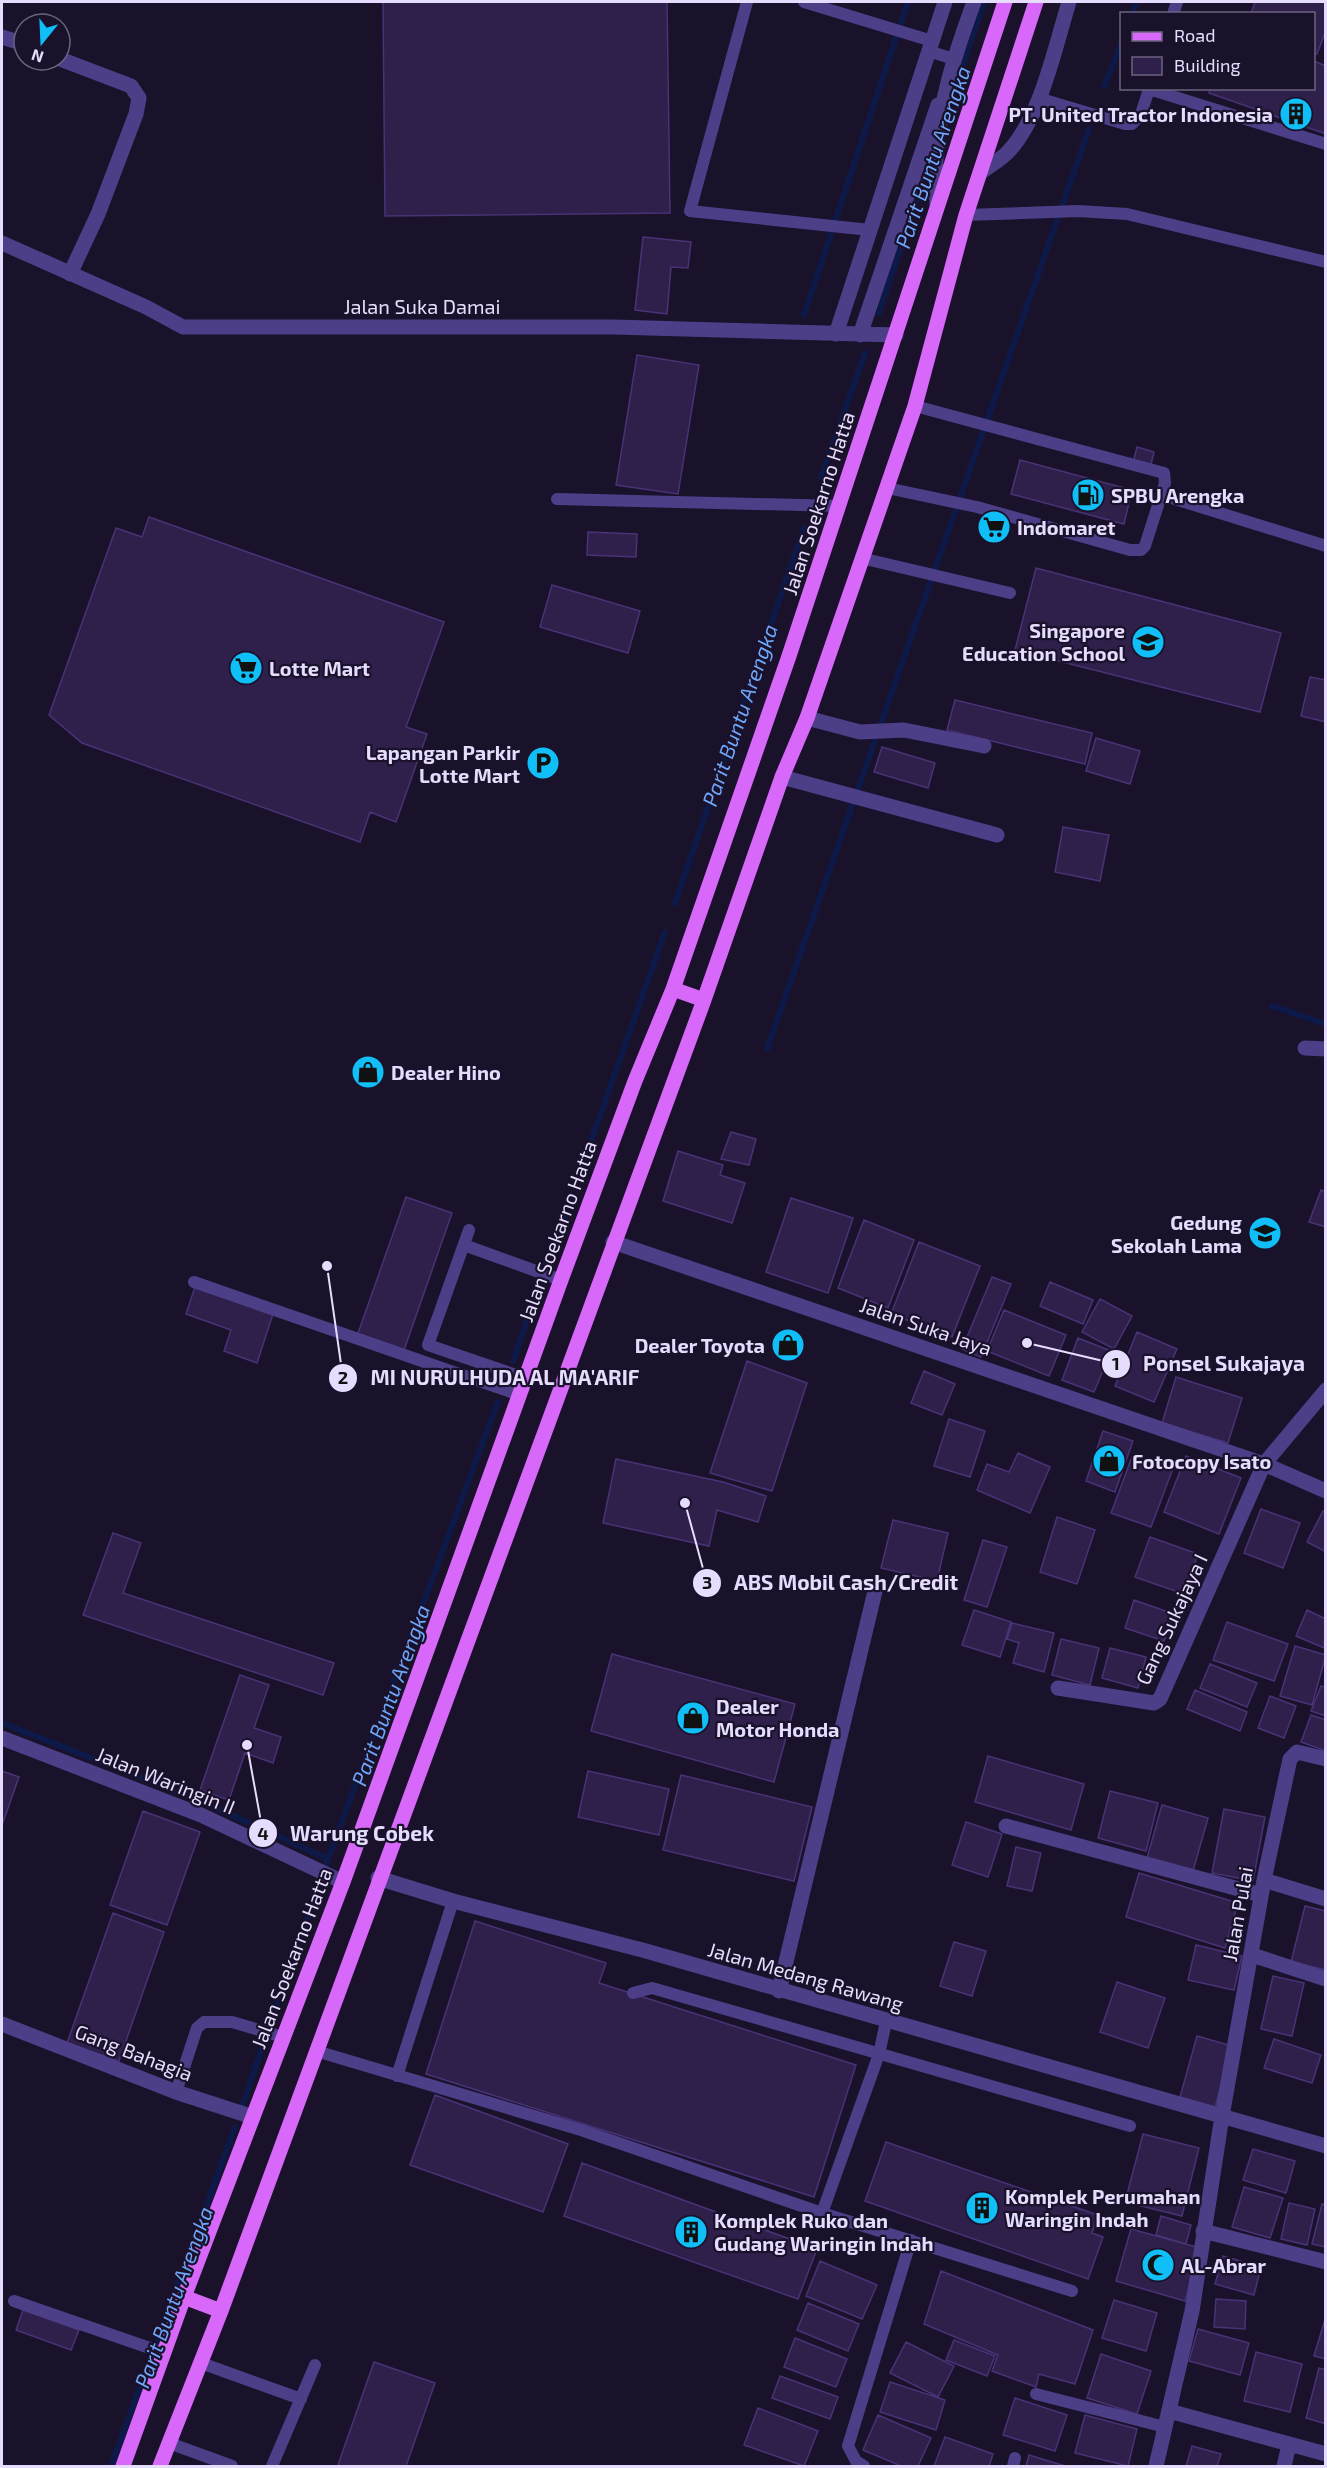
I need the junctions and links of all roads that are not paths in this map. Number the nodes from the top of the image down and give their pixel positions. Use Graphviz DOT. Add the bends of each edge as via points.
graph roads {
  1 [pos="747,2"];
  2 [pos="804,2"];
  3 [pos="945,2"];
  4 [pos="974,2"];
  5 [pos="1036,2"];
  6 [pos="1069,2"];
  7 [pos="1003,6"];
  8 [pos="930,46"];
  9 [pos="954,59"];
  10 [pos="72,64"];
  11 [pos="1149,90"];
  12 [pos="1152,90"];
  13 [pos="1038,98"];
  14 [pos="1326,144"];
  15 [pos="981,172"];
  16 [pos="937,208"];
  17 [pos="966,215"];
  18 [pos="870,230"];
  19 [pos="2,243"];
  20 [pos="1326,262"];
  21 [pos="70,274"];
  22 [pos="836,334"];
  23 [pos="860,335"];
  24 [pos="896,335"];
  25 [pos="915,406"];
  26 [pos="887,488"];
  27 [pos="1162,495"];
  28 [pos="557,499"];
  29 [pos="839,506"];
  30 [pos="1326,546"];
  31 [pos="861,558"];
  32 [pos="1010,593"];
  33 [pos="807,718"];
  34 [pos="984,746"];
  35 [pos="782,777"];
  36 [pos="997,835"];
  37 [pos="673,989"];
  38 [pos="704,1000"];
  39 [pos="1305,1048"];
  40 [pos="1326,1049"];
  41 [pos="469,1230"];
  42 [pos="613,1242"];
  43 [pos="464,1245"];
  44 [pos="561,1280"];
  45 [pos="194,1282"];
  46 [pos="525,1378"];
  47 [pos="1326,1390"];
  48 [pos="520,1395"];
  49 [pos="1264,1464"];
  50 [pos="1326,1491"];
  51 [pos="876,1587"];
  52 [pos="1058,1688"];
  53 [pos="2,1738"];
  54 [pos="1326,1760"];
  55 [pos="1006,1826"];
  56 [pos="378,1878"];
  57 [pos="340,1880"];
  58 [pos="1264,1880"];
  59 [pos="1261,1895"];
  60 [pos="1326,1899"];
  61 [pos="453,1901"];
  62 [pos="1252,1956"];
  63 [pos="1326,1979"];
  64 [pos="779,1991"];
  65 [pos="633,1993"];
  66 [pos="886,2022"];
  67 [pos="2,2024"];
  68 [pos="283,2037"];
  69 [pos="316,2050"];
  70 [pos="879,2054"];
  71 [pos="397,2076"];
  72 [pos="176,2092"];
  73 [pos="1222,2116"];
  74 [pos="253,2117"];
  75 [pos="1130,2126"];
  76 [pos="1326,2146"];
  77 [pos="822,2213"];
  78 [pos="1203,2231"];
  79 [pos="911,2240"];
  80 [pos="1326,2262"];
  81 [pos="1072,2291"];
  82 [pos="184,2297"];
  83 [pos="14,2301"];
  84 [pos="221,2311"];
  85 [pos="162,2352"];
  86 [pos="201,2362"];
  87 [pos="315,2365"];
  88 [pos="1036,2394"];
  89 [pos="301,2399"];
  90 [pos="1168,2411"];
  91 [pos="1165,2427"];
  92 [pos="169,2443"];
  93 [pos="1289,2445"];
  94 [pos="1326,2454"];
  95 [pos="123,2466"];
  96 [pos="160,2466"];
  97 [pos="232,2466"];
  98 [pos="272,2466"];
  99 [pos="864,2466"];
  100 [pos="1156,2466"];
  101 [pos="1284,2466"];
  1 -- 18 [label="lane" via="690,211"];
  2 -- 8 [label="lane"];
  3 -- 8 [label="street"];
  4 -- 9 [label="street"];
  5 -- 15 [label="main road"];
  6 -- 13 [label="street"];
  7 -- 16 [label="main road, Jalan Soekarno Hatta"];
  8 -- 9 [label="lane"];
  8 -- 18 [label="street"];
  9 -- 16 [label="street" via="936,157"];
  9 -- 23 [label="street"];
  10 -- 21 [label="street" via="132,86 139,98 98,214"];
  11 -- 13 [label="lane" via="1141,114 1132,124"];
  12 -- 14 [label="lane"];
  13 -- 15 [label="street" via="1007,153"];
  15 -- 17 [label="main road"];
  16 -- 24 [label="main road, Jalan Soekarno Hatta"];
  17 -- 20 [label="lane" via="1078,211 1127,214"];
  17 -- 25 [label="main road"];
  18 -- 22 [label="street"];
  19 -- 21 [label="street, Jalan Suka Damai"];
  21 -- 22 [label="street, Jalan Suka Damai" via="183,327 613,327"];
  22 -- 23 [label="street, Jalan Suka Damai"];
  23 -- 24 [label="street, Jalan Suka Damai"];
  24 -- 29 [label="main road, Jalan Soekarno Hatta"];
  25 -- 26 [label="main road"];
  25 -- 27 [label="lane" via="1158,470 1166,479"];
  26 -- 27 [label="lane" via="977,507 1136,551 1145,546"];
  26 -- 31 [label="main road"];
  27 -- 30 [label="lane"];
  28 -- 29 [label="lane"];
  29 -- 37 [label="main road, Jalan Soekarno Hatta"];
  31 -- 32 [label="lane"];
  31 -- 33 [label="main road"];
  33 -- 34 [label="street" via="860,732 904,730"];
  33 -- 35 [label="main road"];
  35 -- 36 [label="street"];
  35 -- 38 [label="main road"];
  37 -- 38 [label="main road"];
  37 -- 44 [label="main road, Jalan Soekarno Hatta"];
  38 -- 42 [label="main road"];
  39 -- 40 [label="street"];
  41 -- 43 [label="lane"];
  42 -- 49 [label="street, Jalan Suka Jaya"];
  42 -- 56 [label="main road"];
  43 -- 44 [label="lane"];
  43 -- 46 [label="lane" via="428,1344"];
  44 -- 46 [label="main road, Jalan Soekarno Hatta"];
  45 -- 48 [label="lane"];
  46 -- 48 [label="main road, Jalan Soekarno Hatta"];
  47 -- 49 [label="street"];
  48 -- 57 [label="main road, Jalan Soekarno Hatta"];
  49 -- 50 [label="street, Jalan Suka Jaya"];
  49 -- 52 [label="street, Gang Sukajaya I" via="1160,1699 1147,1702"];
  51 -- 64 [label="street"];
  53 -- 57 [label="street, Jalan Waringin II" via="201,1815"];
  54 -- 58 [label="street, Jalan Pulai" via="1297,1752 1290,1759"];
  55 -- 59 [label="street"];
  56 -- 61 [label="street, Jalan Medang Rawang"];
  56 -- 69 [label="main road"];
  57 -- 68 [label="main road, Jalan Soekarno Hatta"];
  58 -- 59 [label="street, Jalan Pulai"];
  58 -- 60 [label="street"];
  59 -- 62 [label="street, Jalan Pulai"];
  61 -- 64 [label="street, Jalan Medang Rawang" via="646,1951"];
  61 -- 71 [label="lane"];
  62 -- 63 [label="street"];
  62 -- 73 [label="street, Jalan Pulai"];
  64 -- 66 [label="street, Jalan Medang Rawang"];
  65 -- 70 [label="lane" via="652,1988"];
  66 -- 70 [label="lane"];
  66 -- 73 [label="street, Jalan Medang Rawang"];
  67 -- 72 [label="street, Gang Bahagia"];
  68 -- 72 [label="lane" via="232,2022 204,2022 197,2028"];
  68 -- 74 [label="main road, Jalan Soekarno Hatta"];
  69 -- 71 [label="lane"];
  69 -- 84 [label="main road"];
  70 -- 75 [label="lane"];
  70 -- 77 [label="lane"];
  71 -- 77 [label="lane" via="582,2127"];
  72 -- 74 [label="street, Gang Bahagia"];
  73 -- 76 [label="street, Jalan Medang Rawang"];
  73 -- 78 [label="street, Jalan Pulai"];
  74 -- 82 [label="main road, Jalan Soekarno Hatta"];
  77 -- 79 [label="lane"];
  78 -- 80 [label="street"];
  78 -- 90 [label="street, Jalan Pulai" via="1192,2311"];
  79 -- 81 [label="lane"];
  79 -- 99 [label="lane" via="848,2446 856,2461"];
  82 -- 84 [label="main road"];
  82 -- 85 [label="main road, Jalan Soekarno Hatta"];
  83 -- 85 [label="lane"];
  84 -- 86 [label="main road"];
  85 -- 95 [label="main road, Jalan Soekarno Hatta"];
  86 -- 89 [label="lane"];
  86 -- 92 [label="main road"];
  87 -- 89 [label="lane"];
  88 -- 91 [label="lane"];
  89 -- 98 [label="lane"];
  90 -- 91 [label="street, Jalan Pulai"];
  90 -- 93 [label="street"];
  91 -- 100 [label="street, Jalan Pulai"];
  92 -- 96 [label="main road"];
  92 -- 97 [label="lane"];
  93 -- 94 [label="street"];
  93 -- 101 [label="street"];
}
